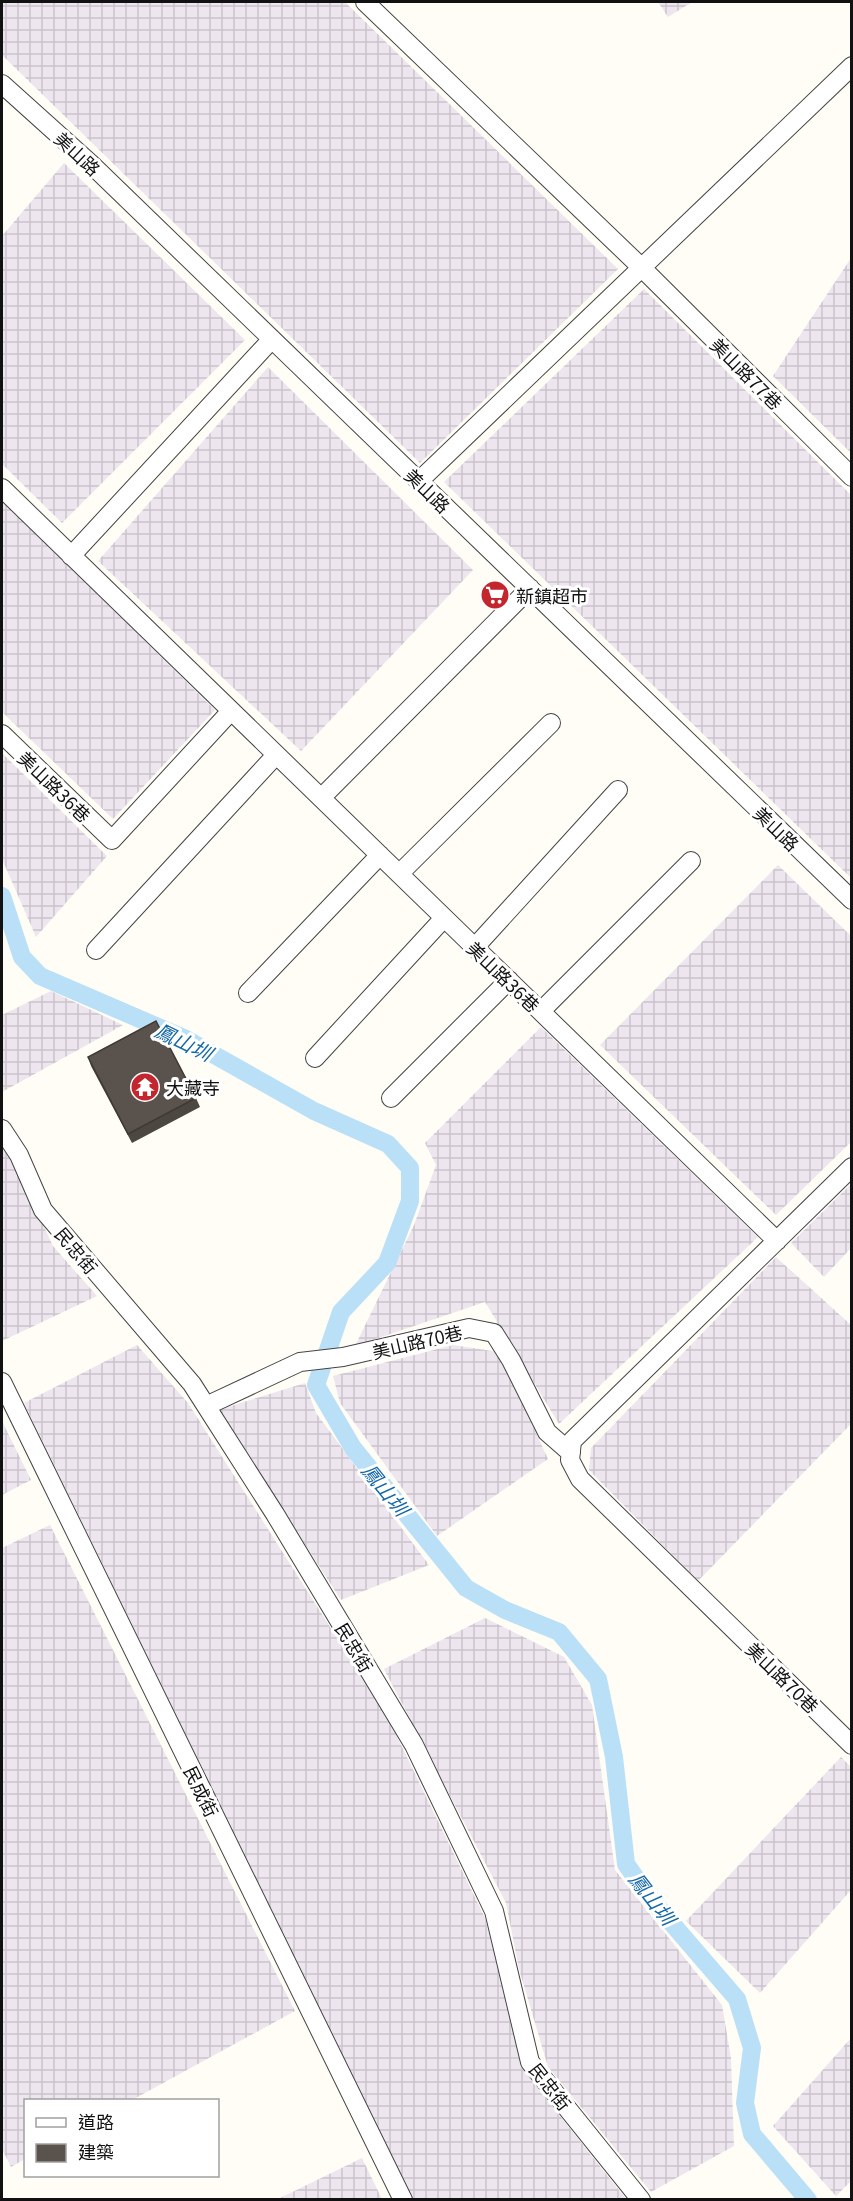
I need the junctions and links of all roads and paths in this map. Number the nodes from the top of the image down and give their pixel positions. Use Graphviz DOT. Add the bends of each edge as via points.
graph roads {
  1 [pos="365,2"];
  2 [pos="852,66"];
  3 [pos="2,84"];
  4 [pos="642,268"];
  5 [pos="272,339"];
  6 [pos="852,477"];
  7 [pos="419,481"];
  8 [pos="2,488"];
  9 [pos="71,556"];
  10 [pos="530,588"];
  11 [pos="231,711"];
  12 [pos="551,723"];
  13 [pos="2,735"];
  14 [pos="276,755"];
  15 [pos="618,790"];
  16 [pos="321,798"];
  17 [pos="380,855"];
  18 [pos="691,861"];
  19 [pos="399,874"];
  20 [pos="852,900"];
  21 [pos="444,918"];
  22 [pos="475,947"];
  23 [pos="96,950"];
  24 [pos="509,980"];
  25 [pos="248,993"];
  26 [pos="541,1011"];
  27 [pos="315,1058"];
  28 [pos="391,1098"];
  29 [pos="2,1129"];
  30 [pos="852,1167"];
  31 [pos="777,1241"];
  32 [pos="2,1382"];
  33 [pos="206,1406"];
  34 [pos="571,1453"];
  35 [pos="852,1745"];
  36 [pos="403,2199"];
  37 [pos="641,2199"];
  1 -- 4 [label="street, 美山路77巷"];
  2 -- 4 [label="street"];
  3 -- 5 [label="street, 美山路"];
  4 -- 6 [label="street, 美山路77巷"];
  4 -- 7 [label="street"];
  5 -- 7 [label="street, 美山路"];
  5 -- 9 [label="street"];
  7 -- 10 [label="street, 美山路"];
  8 -- 9 [label="street, 美山路36巷"];
  9 -- 11 [label="street, 美山路36巷"];
  10 -- 16 [label="street"];
  10 -- 20 [label="street, 美山路"];
  11 -- 13 [label="street, 美山路36巷" via="112,840"];
  11 -- 14 [label="street, 美山路36巷"];
  12 -- 19 [label="street"];
  14 -- 16 [label="street, 美山路36巷"];
  14 -- 23 [label="street"];
  15 -- 22 [label="street"];
  16 -- 17 [label="street, 美山路36巷"];
  17 -- 19 [label="street, 美山路36巷"];
  17 -- 25 [label="street"];
  18 -- 26 [label="street"];
  19 -- 21 [label="street, 美山路36巷"];
  21 -- 22 [label="street, 美山路36巷"];
  21 -- 27 [label="street"];
  22 -- 24 [label="street, 美山路36巷"];
  24 -- 26 [label="street, 美山路36巷"];
  24 -- 28 [label="street"];
  26 -- 31 [label="street, 美山路36巷"];
  29 -- 33 [label="street, 民忠街" via="19,1155 43,1210 192,1384"];
  30 -- 31 [label="street"];
  31 -- 34 [label="street" via="572,1440"];
  32 -- 36 [label="street, 民成街"];
  33 -- 34 [label="street, 美山路70巷" via="300,1362 344,1357 469,1328 494,1333 512,1360 547,1432"];
  33 -- 37 [label="street, 民忠街" via="414,1745 494,1911 530,2062"];
  34 -- 35 [label="street, 美山路70巷" via="570,1460 580,1479"];
}
